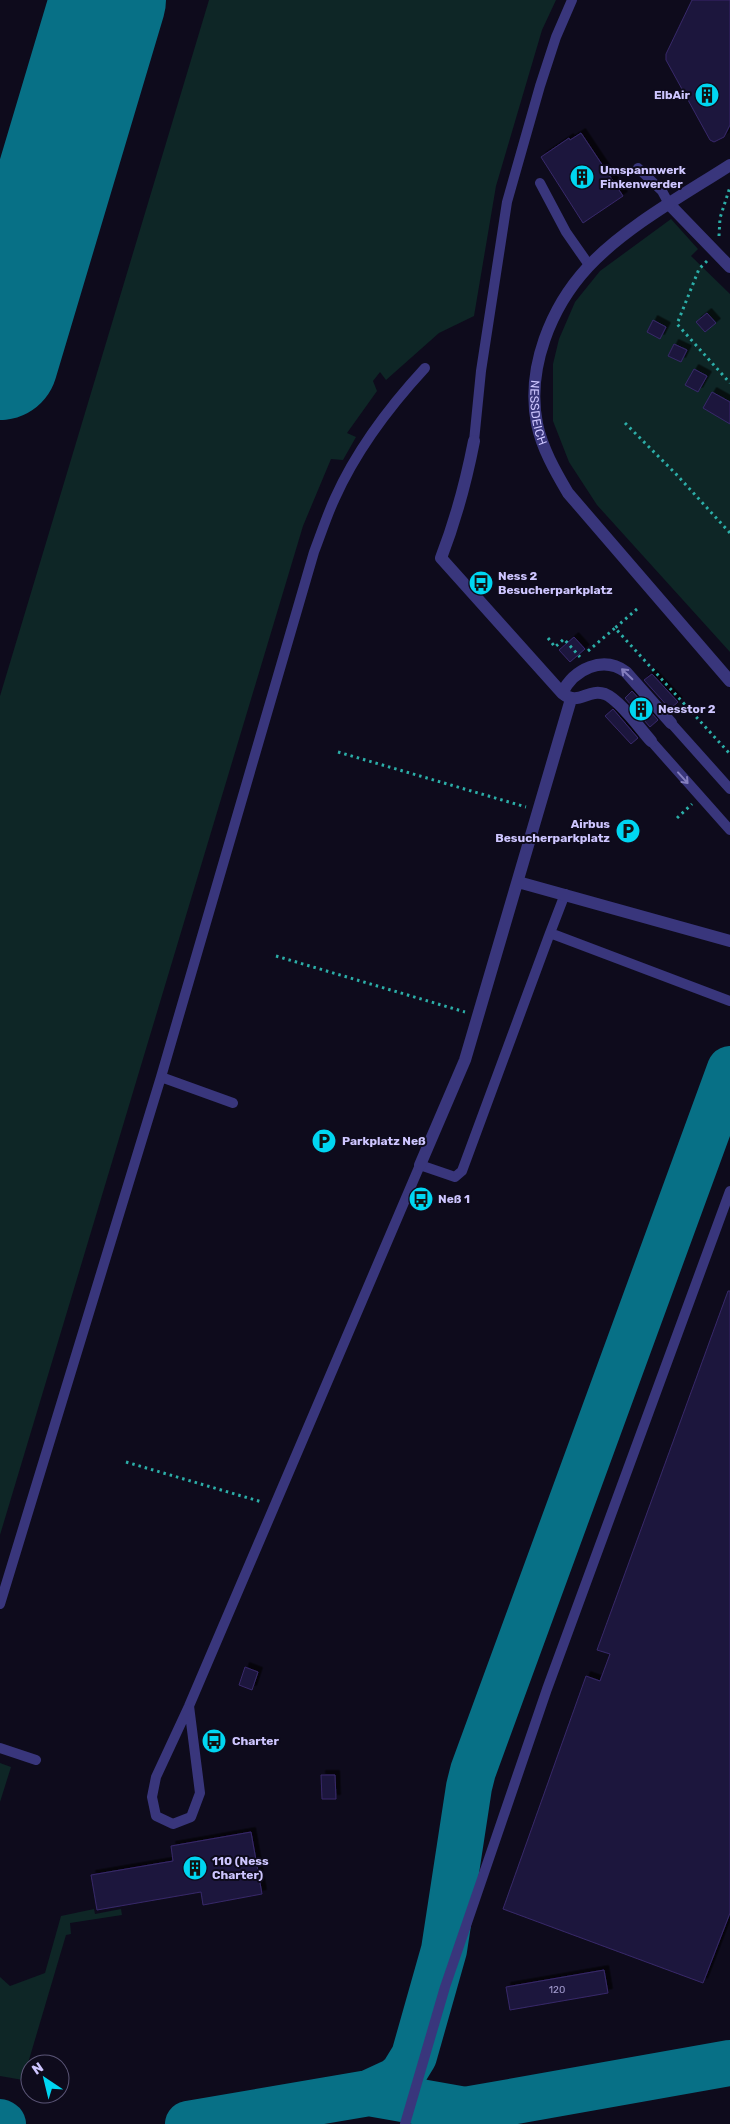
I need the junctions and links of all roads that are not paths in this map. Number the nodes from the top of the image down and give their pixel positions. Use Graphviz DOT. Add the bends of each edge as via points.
graph roads {
  1 [pos="572,0"];
  2 [pos="730,165"];
  3 [pos="638,168"];
  4 [pos="540,183"];
  5 [pos="669,204"];
  6 [pos="728,265"];
  7 [pos="589,266"];
  8 [pos="425,368"];
  9 [pos="474,441"];
  10 [pos="730,681"];
  11 [pos="566,696"];
  12 [pos="671,723"];
  13 [pos="651,741"];
  14 [pos="730,789"];
  15 [pos="730,830"];
  16 [pos="518,882"];
  17 [pos="565,894"];
  18 [pos="550,933"];
  19 [pos="730,941"];
  20 [pos="730,1001"];
  21 [pos="160,1077"];
  22 [pos="233,1104"];
  23 [pos="420,1165"];
  24 [pos="730,1191"];
  25 [pos="0,1604"];
  26 [pos="189,1706"];
  27 [pos="0,1748"];
  28 [pos="36,1760"];
  29 [pos="406,2124"];
  1 -- 9 [label="lane" via="540,86 507,202 481,371"];
  2 -- 5 [label="street, NESSDEICH"];
  3 -- 5 [label="lane" via="662,191"];
  4 -- 7 [label="lane" via="566,232"];
  5 -- 6 [label="street"];
  5 -- 7 [label="street, NESSDEICH"];
  7 -- 10 [label="street, NESSDEICH" via="570,288 554,315 538,362 534,403 542,441 568,492"];
  8 -- 21 [label="lane" via="374,428 335,498 314,552"];
  9 -- 11 [label="street" via="464,492 442,558"];
  12 -- 11 [label="street, one-way" via="618,666 601,664 582,670 566,685"];
  11 -- 13 [label="street" via="578,699 595,693 610,697"];
  11 -- 16 [label="street" via="539,811"];
  12 -- 14 [label="lane"];
  13 -- 15 [label="lane, one-way"];
  16 -- 17 [label="street"];
  16 -- 23 [label="street" via="465,1060"];
  17 -- 18 [label="lane"];
  17 -- 19 [label="street"];
  18 -- 20 [label="lane"];
  18 -- 23 [label="lane" via="461,1173 452,1176"];
  21 -- 22 [label="lane"];
  21 -- 25 [label="lane"];
  23 -- 26 [label="lane"];
  24 -- 29 [label="lane" via="547,1689 445,1987"];
  26 -- 26 [label="lane" via="156,1777 152,1797 156,1816 173,1824 191,1817 200,1793"];
  27 -- 28 [label="lane"];
}
